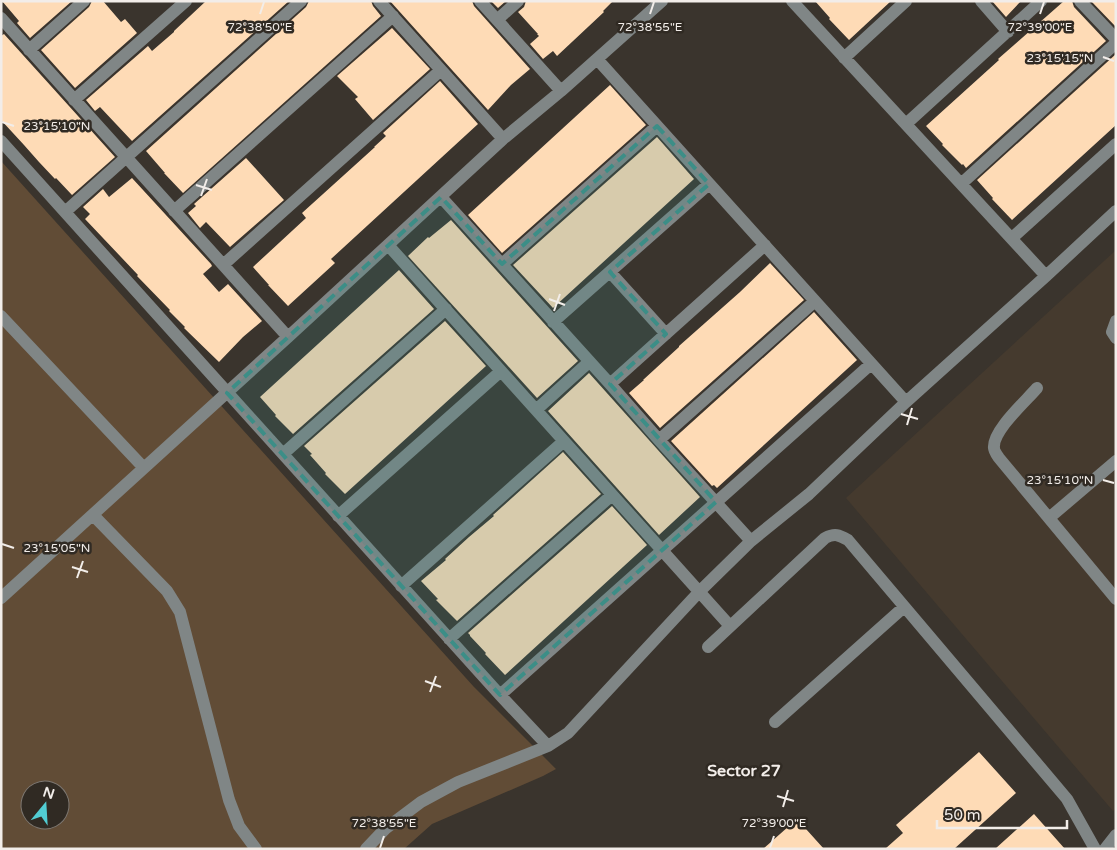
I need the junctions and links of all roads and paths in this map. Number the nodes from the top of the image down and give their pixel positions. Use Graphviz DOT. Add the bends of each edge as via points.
graph roads {
  1 [pos="84,1"];
  2 [pos="186,1"];
  3 [pos="301,1"];
  4 [pos="379,1"];
  5 [pos="480,1"];
  6 [pos="518,1"];
  7 [pos="662,1"];
  8 [pos="792,1"];
  9 [pos="906,1"];
  10 [pos="981,1"];
  11 [pos="1041,1"];
  12 [pos="1080,1"];
  13 [pos="393,16"];
  14 [pos="1,18"];
  15 [pos="497,20"];
  16 [pos="1008,32"];
  17 [pos="1116,39"];
  18 [pos="1116,43"];
  19 [pos="29,50"];
  20 [pos="844,58"];
  21 [pos="597,59"];
  22 [pos="441,70"];
  23 [pos="561,91"];
  24 [pos="74,100"];
  25 [pos="906,124"];
  26 [pos="657,126"];
  27 [pos="504,139"];
  28 [pos="1,141"];
  29 [pos="1116,144"];
  30 [pos="126,157"];
  31 [pos="709,184"];
  32 [pos="961,184"];
  33 [pos="441,197"];
  34 [pos="174,211"];
  35 [pos="1116,211"];
  36 [pos="64,212"];
  37 [pos="1012,238"];
  38 [pos="388,245"];
  39 [pos="765,246"];
  40 [pos="502,264"];
  41 [pos="223,265"];
  42 [pos="610,272"];
  43 [pos="1046,276"];
  44 [pos="815,301"];
  45 [pos="446,310"];
  46 [pos="1,316"];
  47 [pos="1116,321"];
  48 [pos="554,322"];
  49 [pos="666,334"];
  50 [pos="288,338"];
  51 [pos="1116,338"];
  52 [pos="590,362"];
  53 [pos="871,364"];
  54 [pos="501,371"];
  55 [pos="610,384"];
  56 [pos="1037,388"];
  57 [pos="227,392"];
  58 [pos="906,402"];
  59 [pos="536,410"];
  60 [pos="659,440"];
  61 [pos="564,441"];
  62 [pos="283,454"];
  63 [pos="1116,461"];
  64 [pos="144,468"];
  65 [pos="612,494"];
  66 [pos="716,502"];
  67 [pos="93,515"];
  68 [pos="338,516"];
  69 [pos="1049,518"];
  70 [pos="751,542"];
  71 [pos="662,550"];
  72 [pos="402,586"];
  73 [pos="700,591"];
  74 [pos="1,598"];
  75 [pos="1116,599"];
  76 [pos="904,607"];
  77 [pos="730,626"];
  78 [pos="450,640"];
  79 [pos="708,647"];
  80 [pos="500,695"];
  81 [pos="775,722"];
  82 [pos="548,746"];
  83 [pos="1116,834"];
  84 [pos="256,849"];
  85 [pos="366,849"];
  86 [pos="1095,849"];
  87 [pos="1105,849"];
  1 -- 19 [label="street"];
  2 -- 24 [label="street"];
  3 -- 30 [label="street"];
  4 -- 13 [label="street"];
  5 -- 15 [label="street"];
  6 -- 15 [label="street"];
  7 -- 21 [label="street"];
  8 -- 20 [label="street"];
  9 -- 20 [label="street"];
  10 -- 16 [label="street"];
  11 -- 16 [label="street"];
  12 -- 17 [label="street"];
  13 -- 22 [label="street"];
  13 -- 34 [label="street"];
  14 -- 19 [label="street"];
  15 -- 23 [label="street"];
  16 -- 25 [label="street"];
  18 -- 32 [label="street"];
  19 -- 24 [label="street"];
  20 -- 25 [label="street"];
  21 -- 23 [label="street"];
  21 -- 26 [label="street"];
  22 -- 27 [label="street"];
  22 -- 41 [label="street"];
  23 -- 27 [label="street"];
  24 -- 30 [label="street"];
  25 -- 32 [label="street"];
  26 -- 31 [label="street"];
  26 -- 40 [label="street"];
  27 -- 33 [label="street"];
  28 -- 36 [label="street"];
  29 -- 37 [label="street"];
  30 -- 34 [label="street"];
  30 -- 36 [label="street"];
  31 -- 39 [label="street"];
  31 -- 42 [label="street"];
  32 -- 37 [label="street"];
  33 -- 38 [label="street"];
  33 -- 40 [label="street"];
  34 -- 41 [label="street"];
  35 -- 43 [label="street"];
  36 -- 57 [label="street"];
  37 -- 43 [label="street"];
  38 -- 45 [label="street"];
  38 -- 50 [label="street"];
  39 -- 44 [label="street"];
  39 -- 49 [label="street"];
  40 -- 48 [label="street"];
  41 -- 50 [label="street"];
  42 -- 48 [label="street"];
  42 -- 49 [label="street"];
  43 -- 58 [label="street"];
  44 -- 53 [label="street"];
  44 -- 60 [label="street"];
  45 -- 54 [label="street"];
  45 -- 62 [label="street"];
  46 -- 64 [label="street"];
  47 -- 51 [label="street" via="1112,332"];
  48 -- 52 [label="street"];
  49 -- 55 [label="street"];
  50 -- 57 [label="street"];
  52 -- 55 [label="street"];
  52 -- 59 [label="street"];
  53 -- 58 [label="street"];
  53 -- 66 [label="street"];
  54 -- 59 [label="street"];
  54 -- 68 [label="street"];
  55 -- 60 [label="street"];
  56 -- 69 [label="street" via="1001,428 994,439 994,449"];
  57 -- 62 [label="street"];
  57 -- 64 [label="street"];
  58 -- 70 [label="street" via="809,494"];
  59 -- 61 [label="street"];
  60 -- 66 [label="street"];
  61 -- 65 [label="street"];
  61 -- 72 [label="street"];
  62 -- 68 [label="street"];
  63 -- 69 [label="street"];
  64 -- 67 [label="street"];
  65 -- 71 [label="street"];
  65 -- 78 [label="street"];
  66 -- 70 [label="street"];
  66 -- 71 [label="street"];
  67 -- 74 [label="street"];
  67 -- 84 [label="street" via="167,591 180,612 230,800 239,826"];
  68 -- 72 [label="street"];
  69 -- 75 [label="street"];
  70 -- 73 [label="street"];
  71 -- 73 [label="street"];
  71 -- 80 [label="street"];
  72 -- 78 [label="street"];
  73 -- 77 [label="street"];
  73 -- 82 [label="street" via="568,733"];
  76 -- 77 [label="street" via="848,540 840,535 831,535"];
  76 -- 81 [label="street"];
  76 -- 86 [label="street" via="1067,799"];
  77 -- 79 [label="street"];
  78 -- 80 [label="street"];
  80 -- 82 [label="street"];
  82 -- 85 [label="street" via="458,782 422,802 385,829"];
  83 -- 87 [label="street"];
}
